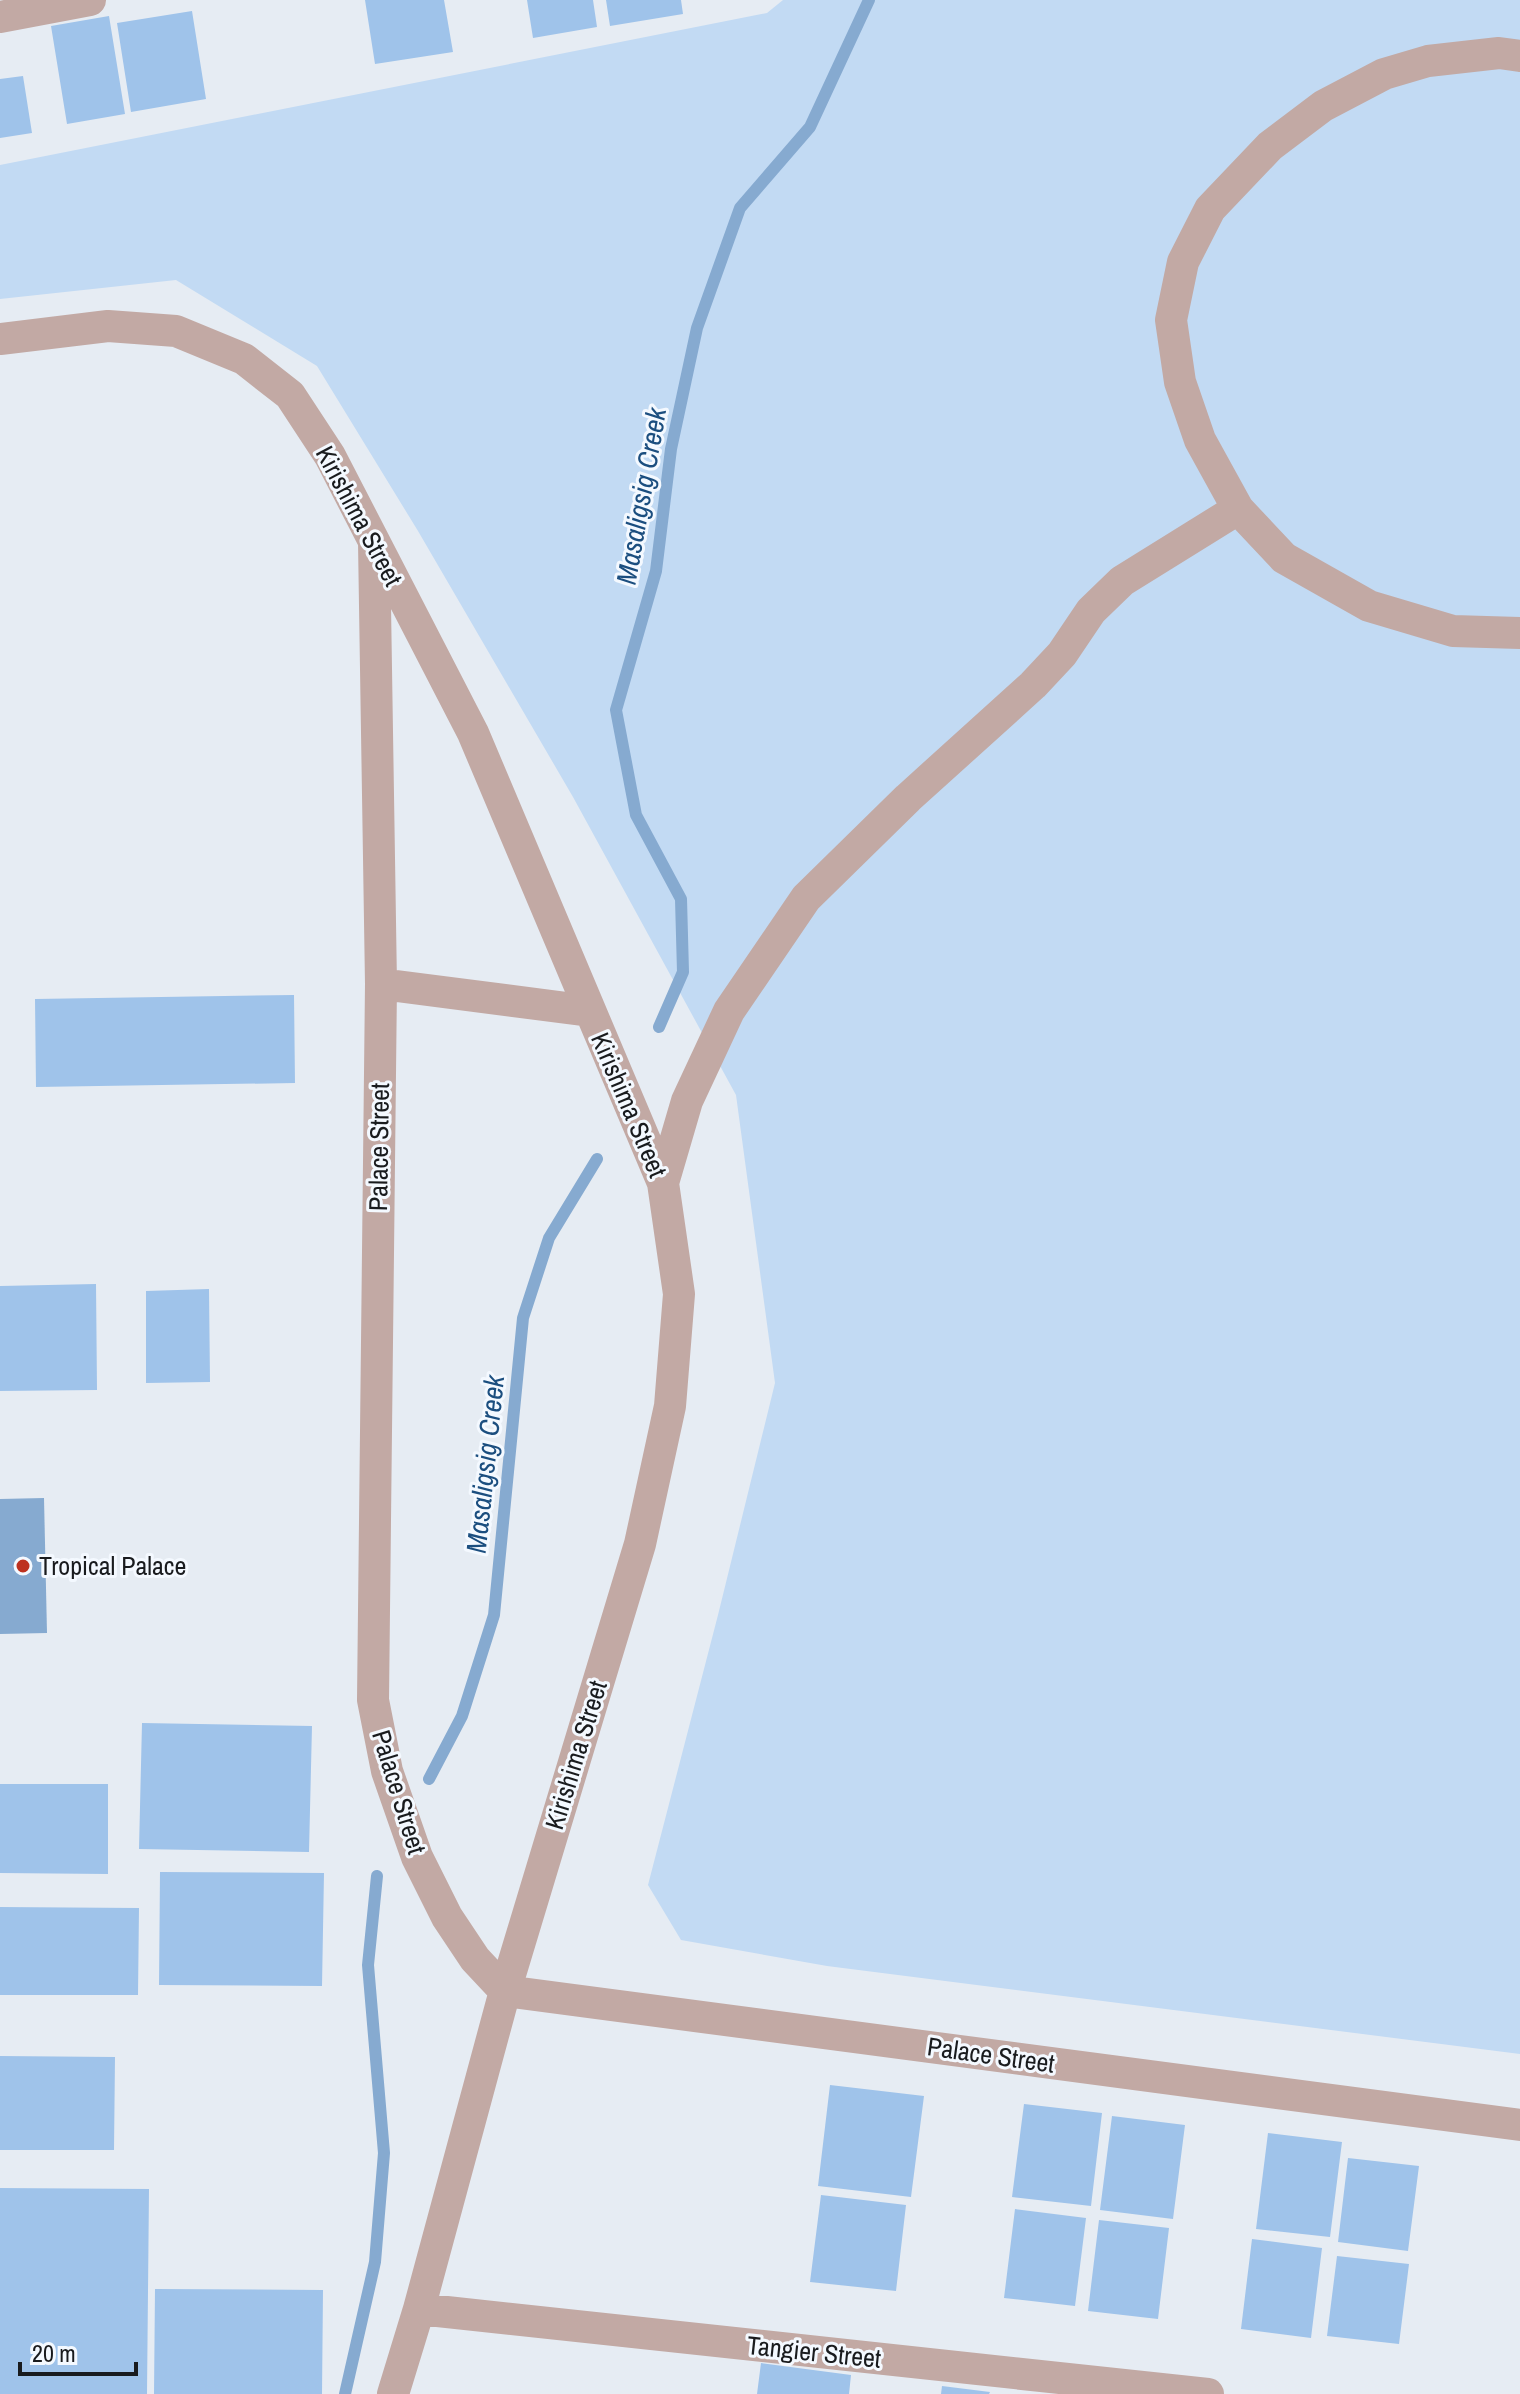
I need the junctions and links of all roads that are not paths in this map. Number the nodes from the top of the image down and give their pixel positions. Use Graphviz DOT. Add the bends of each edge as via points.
graph roads {
  1 [pos="90,0"];
  2 [pos="0,17"];
  3 [pos="1520,56"];
  4 [pos="0,339"];
  5 [pos="1238,509"];
  6 [pos="374,542"];
  7 [pos="1520,633"];
  8 [pos="381,984"];
  9 [pos="590,1011"];
  10 [pos="663,1183"];
  11 [pos="505,1991"];
  12 [pos="1520,2125"];
  13 [pos="419,2309"];
  14 [pos="393,2394"];
  15 [pos="1208,2394"];
  1 -- 2 [label="street"];
  3 -- 5 [label="street" via="1499,53 1428,61 1384,74 1323,106 1270,146 1210,209 1183,262 1171,320 1180,382 1200,440"];
  4 -- 6 [label="street, Kirishima Street" via="108,326 176,331 244,359 290,395 330,456"];
  5 -- 7 [label="street" via="1284,558 1369,606 1453,631"];
  5 -- 10 [label="street" via="1122,581 1091,611 1033,685 806,898 729,1011 687,1101"];
  6 -- 8 [label="street, Palace Street"];
  6 -- 9 [label="street, Kirishima Street" via="473,733"];
  8 -- 9 [label="street"];
  8 -- 11 [label="street, Palace Street" via="373,1700 387,1771 417,1857 447,1917"];
  9 -- 10 [label="street, Kirishima Street"];
  10 -- 11 [label="street, Kirishima Street" via="679,1294 670,1406 640,1544"];
  11 -- 12 [label="street, Palace Street"];
  11 -- 13 [label="street, Kirishima Street"];
  13 -- 14 [label="street, Kirishima Street"];
  13 -- 15 [label="street, Tangier Street"];
}
